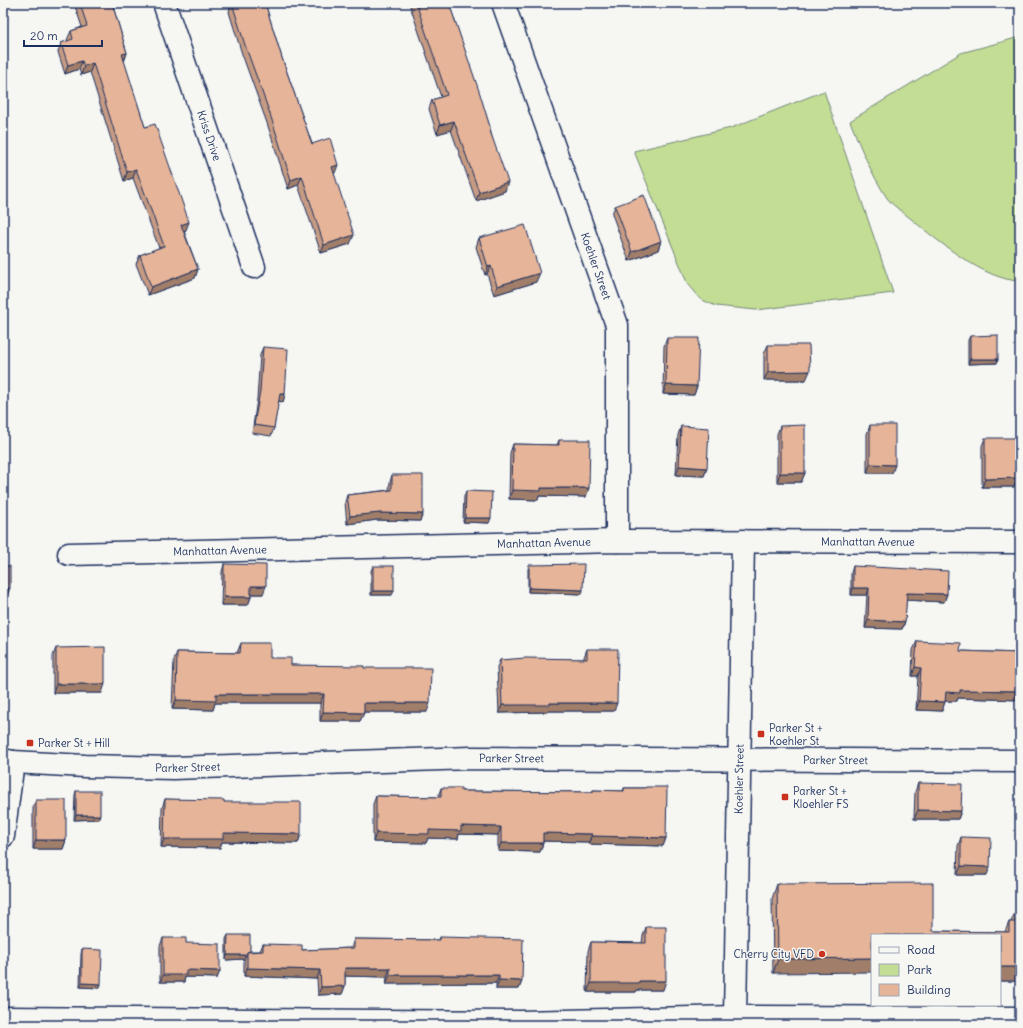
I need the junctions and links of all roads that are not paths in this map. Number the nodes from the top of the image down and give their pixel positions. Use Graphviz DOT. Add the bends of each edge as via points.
graph roads {
  1 [pos="164,3"];
  2 [pos="503,3"];
  3 [pos="254,267"];
  4 [pos="617,541"];
  5 [pos="742,541"];
  6 [pos="1020,542"];
  7 [pos="69,554"];
  8 [pos="740,760"];
  9 [pos="8,761"];
  10 [pos="1020,761"];
  11 [pos="3,836"];
  12 [pos="734,1017"];
  13 [pos="3,1018"];
  14 [pos="1020,1018"];
  15 [pos="520,1024"];
  1 -- 3 [label="street, Kriss Drive"];
  2 -- 4 [label="street, Koehler Street" via="617,325"];
  4 -- 5 [label="street, Manhattan Avenue"];
  4 -- 7 [label="street, Manhattan Avenue"];
  5 -- 6 [label="street, Manhattan Avenue"];
  5 -- 8 [label="street, Koehler Street"];
  8 -- 9 [label="street, Parker Street" via="472,758 173,768"];
  8 -- 10 [label="street, Parker Street"];
  8 -- 12 [label="street, Koehler Street"];
  9 -- 11 [label="street"];
  12 -- 14 [label="street"];
  12 -- 15 [label="street"];
  13 -- 15 [label="street"];
}
